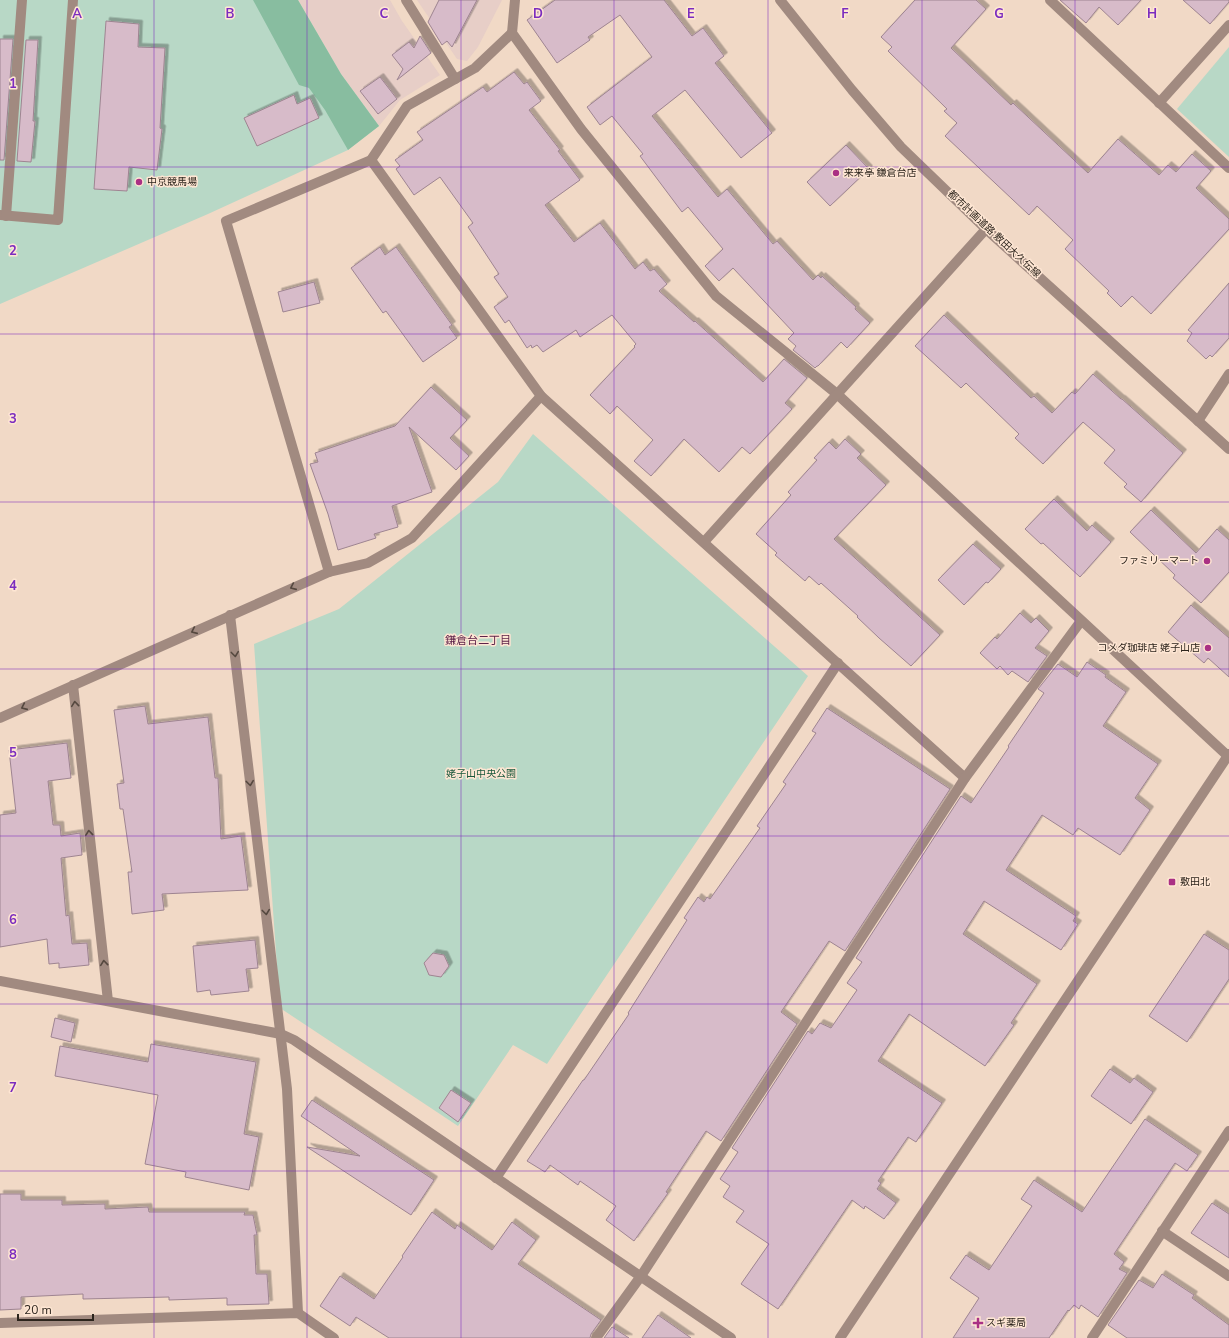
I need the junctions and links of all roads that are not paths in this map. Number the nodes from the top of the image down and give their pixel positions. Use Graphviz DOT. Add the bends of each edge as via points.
graph roads {
  1 [pos="22,0"];
  2 [pos="73,0"];
  3 [pos="406,0"];
  4 [pos="515,0"];
  5 [pos="780,0"];
  6 [pos="1050,0"];
  7 [pos="1229,25"];
  8 [pos="512,33"];
  9 [pos="455,79"];
  10 [pos="1159,102"];
  11 [pos="371,160"];
  12 [pos="1229,168"];
  13 [pos="3,216"];
  14 [pos="986,229"];
  15 [pos="1229,374"];
  16 [pos="837,394"];
  17 [pos="541,396"];
  18 [pos="1198,421"];
  19 [pos="1229,449"];
  20 [pos="704,542"];
  21 [pos="328,572"];
  22 [pos="230,615"];
  23 [pos="1082,621"];
  24 [pos="838,663"];
  25 [pos="72,685"];
  26 [pos="0,718"];
  27 [pos="1229,756"];
  28 [pos="965,778"];
  29 [pos="0,981"];
  30 [pos="108,1001"];
  31 [pos="281,1034"];
  32 [pos="1229,1131"];
  33 [pos="496,1178"];
  34 [pos="1162,1231"];
  35 [pos="641,1276"];
  36 [pos="1229,1276"];
  37 [pos="298,1313"];
  38 [pos="0,1323"];
  39 [pos="334,1338"];
  40 [pos="596,1338"];
  41 [pos="731,1338"];
  42 [pos="840,1338"];
  43 [pos="1092,1338"];
  1 -- 13 [label="street"];
  2 -- 13 [label="street" via="58,220"];
  3 -- 9 [label="street"];
  4 -- 8 [label="street"];
  5 -- 14 [label="street, 都市計画道路 敷田大久伝線" via="901,147"];
  6 -- 10 [label="street"];
  7 -- 10 [label="street"];
  8 -- 9 [label="street" via="475,68"];
  8 -- 16 [label="street" via="581,129 716,296"];
  9 -- 11 [label="street" via="407,106"];
  10 -- 12 [label="street"];
  11 -- 17 [label="street"];
  11 -- 21 [label="street" via="226,221"];
  14 -- 16 [label="street"];
  14 -- 18 [label="street, 都市計画道路 敷田大久伝線"];
  15 -- 18 [label="street"];
  16 -- 20 [label="street"];
  16 -- 23 [label="street"];
  17 -- 20 [label="street"];
  17 -- 21 [label="street" via="412,538 368,563"];
  18 -- 19 [label="street, 都市計画道路 敷田大久伝線"];
  20 -- 24 [label="street"];
  21 -- 22 [label="street, one-way"];
  22 -- 25 [label="street, one-way"];
  22 -- 31 [label="street, one-way"];
  23 -- 27 [label="street"];
  23 -- 28 [label="street"];
  24 -- 28 [label="street"];
  24 -- 33 [label="street"];
  25 -- 26 [label="street, one-way"];
  30 -- 25 [label="street, one-way"];
  27 -- 42 [label="street"];
  28 -- 35 [label="street"];
  29 -- 30 [label="street"];
  30 -- 31 [label="street"];
  31 -- 33 [label="street" via="294,1040"];
  31 -- 37 [label="street" via="287,1089"];
  32 -- 34 [label="street"];
  33 -- 35 [label="street"];
  34 -- 36 [label="street"];
  34 -- 43 [label="street"];
  35 -- 40 [label="street"];
  35 -- 41 [label="street"];
  37 -- 38 [label="street"];
  37 -- 39 [label="street"];
}
